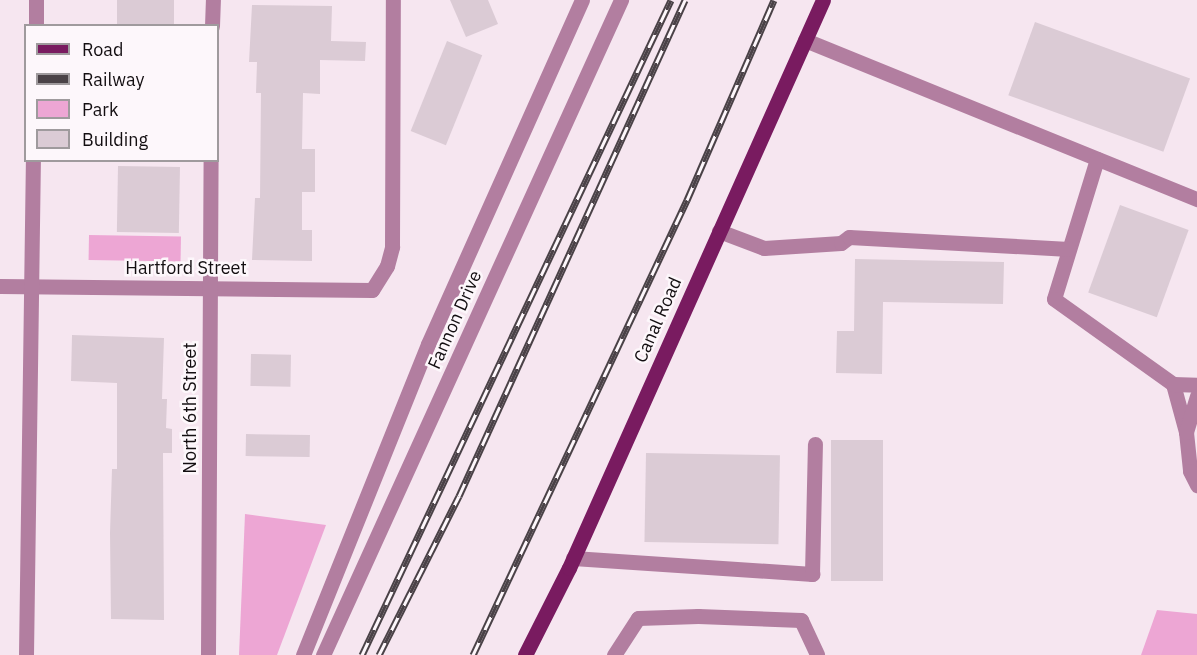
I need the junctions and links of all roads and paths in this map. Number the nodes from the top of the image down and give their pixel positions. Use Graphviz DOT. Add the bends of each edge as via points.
graph roads {
  1 [pos="36,0"];
  2 [pos="213,0"];
  3 [pos="393,0"];
  4 [pos="582,0"];
  5 [pos="621,0"];
  6 [pos="823,0"];
  7 [pos="36,24"];
  8 [pos="212,24"];
  9 [pos="805,40"];
  10 [pos="1096,159"];
  11 [pos="33,162"];
  12 [pos="211,162"];
  13 [pos="1197,199"];
  14 [pos="719,231"];
  15 [pos="1069,249"];
  16 [pos="0,286"];
  17 [pos="30,287"];
  18 [pos="210,288"];
  19 [pos="1173,384"];
  20 [pos="1197,385"];
  21 [pos="1197,396"];
  22 [pos="1186,432"];
  23 [pos="815,444"];
  24 [pos="1197,485"];
  25 [pos="573,558"];
  26 [pos="26,655"];
  27 [pos="208,655"];
  28 [pos="303,655"];
  29 [pos="323,655"];
  30 [pos="525,655"];
  31 [pos="614,655"];
  32 [pos="817,655"];
  1 -- 7 [label="street"];
  2 -- 8 [label="street"];
  3 -- 18 [label="street, Hartford Street" via="392,247 387,266 372,290"];
  4 -- 28 [label="street, Fannon Drive" via="428,344"];
  5 -- 29 [label="street, Fannon Drive"];
  6 -- 9 [label="main road, Canal Road"];
  9 -- 10 [label="street"];
  9 -- 14 [label="main road, Canal Road"];
  10 -- 13 [label="street"];
  10 -- 15 [label="street"];
  11 -- 17 [label="street"];
  12 -- 18 [label="street, North 6th Street"];
  14 -- 15 [label="street" via="764,248 840,243 849,237"];
  14 -- 25 [label="main road, Canal Road"];
  15 -- 19 [label="street" via="1054,298"];
  16 -- 17 [label="street, Hartford Street"];
  17 -- 18 [label="street, Hartford Street"];
  17 -- 26 [label="street"];
  18 -- 27 [label="street, North 6th Street"];
  19 -- 20 [label="street"];
  19 -- 22 [label="street"];
  21 -- 22 [label="street"];
  22 -- 24 [label="street" via="1190,471"];
  23 -- 25 [label="street" via="812,574"];
  25 -- 30 [label="main road, Canal Road"];
  31 -- 32 [label="street" via="638,618 698,616 801,620"];
}
